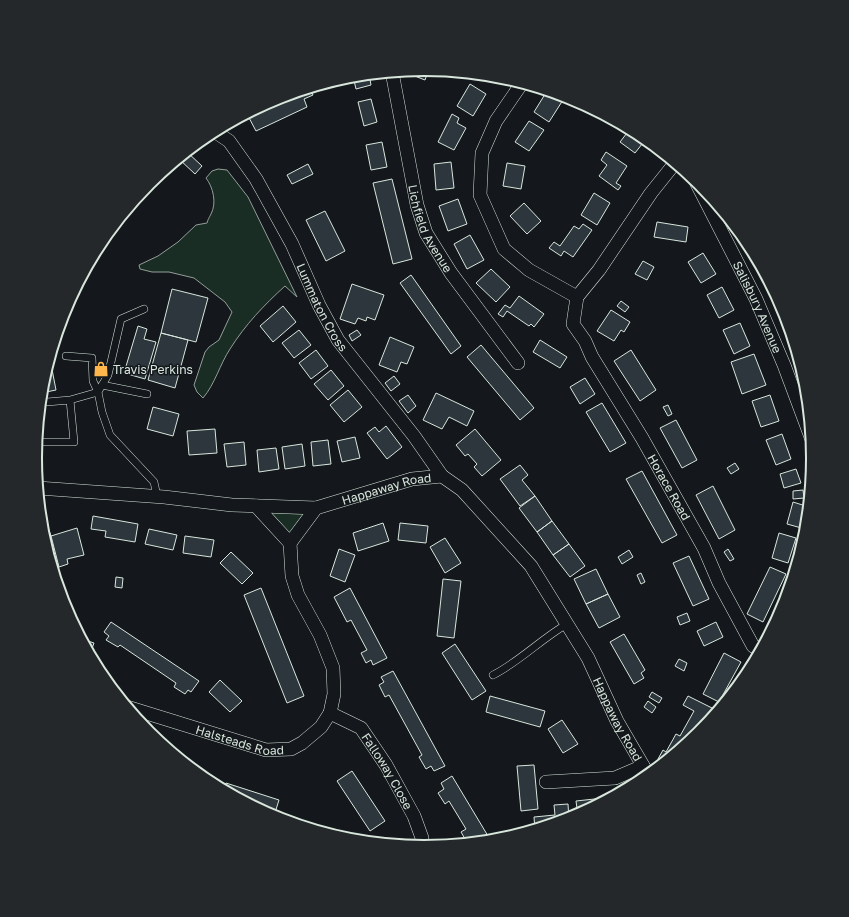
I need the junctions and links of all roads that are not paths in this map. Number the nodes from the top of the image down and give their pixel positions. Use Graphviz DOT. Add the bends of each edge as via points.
graph roads {
  1 [pos="393,77"];
  2 [pos="519,88"];
  3 [pos="220,135"];
  4 [pos="672,167"];
  5 [pos="704,198"];
  6 [pos="577,297"];
  7 [pos="144,309"];
  8 [pos="66,356"];
  9 [pos="518,363"];
  10 [pos="100,388"];
  11 [pos="147,394"];
  12 [pos="70,400"];
  13 [pos="47,402"];
  14 [pos="805,421"];
  15 [pos="43,442"];
  16 [pos="442,476"];
  17 [pos="43,488"];
  18 [pos="157,496"];
  19 [pos="256,506"];
  20 [pos="316,508"];
  21 [pos="290,543"];
  22 [pos="567,624"];
  23 [pos="757,648"];
  24 [pos="493,675"];
  25 [pos="136,710"];
  26 [pos="330,713"];
  27 [pos="645,771"];
  28 [pos="646,771"];
  29 [pos="546,782"];
  30 [pos="422,841"];
  1 -- 9 [label="street, Lichfield Avenue" via="417,205 426,233 451,272"];
  2 -- 6 [label="street" via="496,121 482,153 480,195 504,249 529,270"];
  3 -- 16 [label="street, Lummaton Cross" via="229,141 256,179 292,244 319,305 338,340 414,436"];
  4 -- 6 [label="street"];
  5 -- 14 [label="street, Salisbury Avenue" via="756,299"];
  6 -- 23 [label="street, Horace Road" via="573,324 642,438 704,548 753,646"];
  7 -- 10 [label="lane" via="121,319 108,375"];
  8 -- 10 [label="lane" via="92,358 93,381"];
  10 -- 11 [label="lane"];
  10 -- 12 [label="lane"];
  10 -- 18 [label="lane" via="102,412 110,435 154,482"];
  12 -- 13 [label="lane"];
  12 -- 15 [label="lane" via="74,442"];
  16 -- 20 [label="street, Happaway Road" via="412,479"];
  16 -- 22 [label="street, Happaway Road" via="462,490 531,566"];
  17 -- 18 [label="street, Happaway Road"];
  18 -- 19 [label="street, Happaway Road"];
  19 -- 20 [label="street, Happaway Road"];
  19 -- 21 [label="street"];
  20 -- 21 [label="street"];
  21 -- 26 [label="street, Halsteads Road" via="292,576 298,595 318,630 333,668 334,694"];
  22 -- 24 [label="lane"];
  22 -- 28 [label="street, Happaway Road" via="588,658 617,721"];
  25 -- 26 [label="street, Halsteads Road" via="266,750 292,749 321,727"];
  26 -- 30 [label="street, Falloway Close" via="360,728 386,765 414,816"];
  27 -- 29 [label="street" via="615,778"];
}
